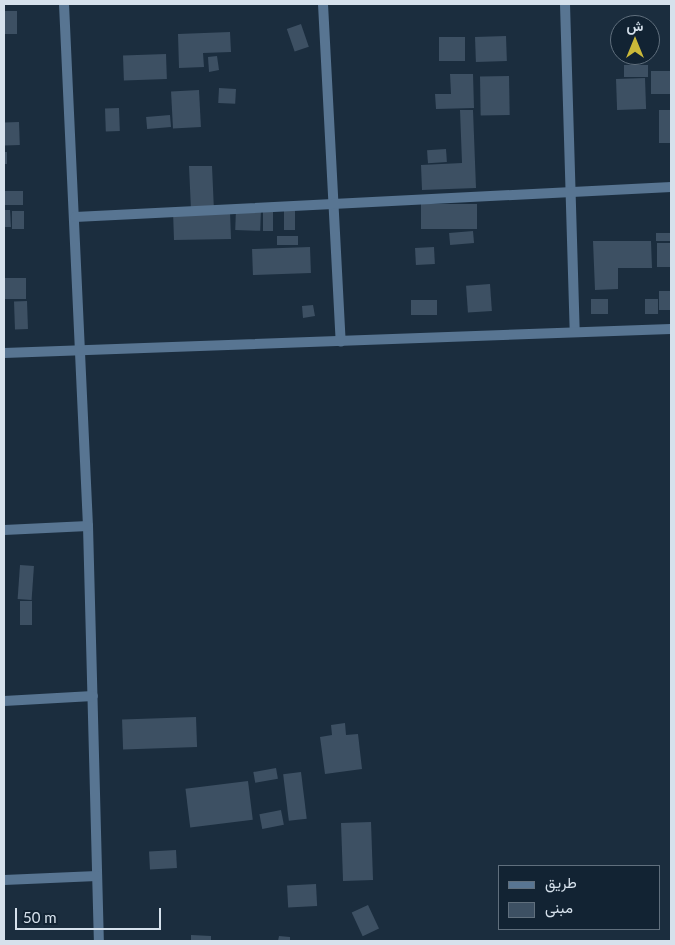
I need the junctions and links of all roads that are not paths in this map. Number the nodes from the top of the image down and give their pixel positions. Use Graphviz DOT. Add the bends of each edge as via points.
graph roads {
  1 [pos="64,4"];
  2 [pos="324,4"];
  3 [pos="565,4"];
  4 [pos="671,187"];
  5 [pos="570,194"];
  6 [pos="335,205"];
  7 [pos="75,217"];
  8 [pos="671,329"];
  9 [pos="575,332"];
  10 [pos="341,342"];
  11 [pos="80,351"];
  12 [pos="4,353"];
  13 [pos="88,526"];
  14 [pos="4,530"];
  15 [pos="93,696"];
  16 [pos="4,701"];
  17 [pos="97,876"];
  18 [pos="4,880"];
  19 [pos="99,941"];
  1 -- 7 [label="street"];
  2 -- 6 [label="street"];
  3 -- 5 [label="street"];
  4 -- 5 [label="street"];
  5 -- 6 [label="street"];
  5 -- 9 [label="street"];
  6 -- 7 [label="street"];
  6 -- 10 [label="street"];
  7 -- 11 [label="street"];
  8 -- 9 [label="street"];
  9 -- 10 [label="street"];
  10 -- 11 [label="street"];
  11 -- 12 [label="street"];
  11 -- 13 [label="street"];
  13 -- 14 [label="street"];
  13 -- 15 [label="street"];
  15 -- 16 [label="street"];
  15 -- 17 [label="street"];
  17 -- 18 [label="street"];
  17 -- 19 [label="street"];
}
